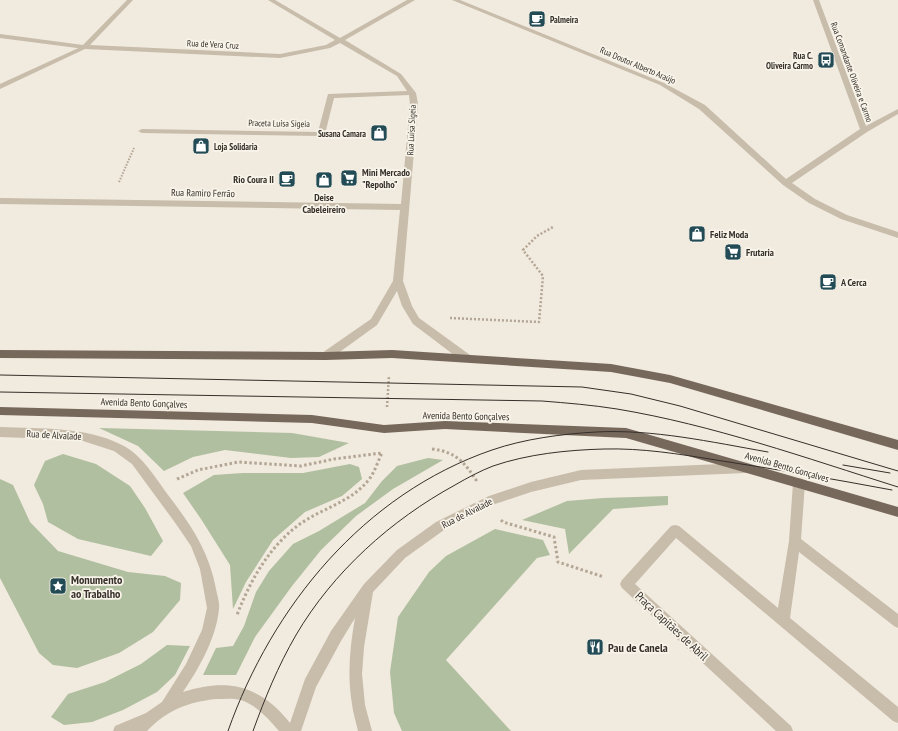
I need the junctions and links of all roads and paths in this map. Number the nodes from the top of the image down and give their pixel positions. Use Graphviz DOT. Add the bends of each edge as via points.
graph roads {
  1 [pos="130,0"];
  2 [pos="271,0"];
  3 [pos="412,0"];
  4 [pos="455,0"];
  5 [pos="816,0"];
  6 [pos="0,36"];
  7 [pos="339,41"];
  8 [pos="85,47"];
  9 [pos="0,87"];
  10 [pos="412,93"];
  11 [pos="898,111"];
  12 [pos="864,130"];
  13 [pos="142,131"];
  14 [pos="786,183"];
  15 [pos="0,201"];
  16 [pos="110,202"];
  17 [pos="405,207"];
  18 [pos="553,228"];
  19 [pos="898,236"];
  20 [pos="398,281"];
  21 [pos="416,321"];
  22 [pos="0,354"];
  23 [pos="392,354"];
  24 [pos="326,356"];
  25 [pos="466,358"];
  26 [pos="0,411"];
  27 [pos="384,429"];
  28 [pos="0,432"];
  29 [pos="898,445"];
  30 [pos="425,449"];
  31 [pos="389,452"];
  32 [pos="382,453"];
  33 [pos="747,468"];
  34 [pos="799,483"];
  35 [pos="158,490"];
  36 [pos="489,501"];
  37 [pos="898,512"];
  38 [pos="795,541"];
  39 [pos="626,584"];
  40 [pos="368,588"];
  41 [pos="783,620"];
  42 [pos="898,622"];
  43 [pos="208,631"];
  44 [pos="166,706"];
  45 [pos="898,716"];
  46 [pos="150,718"];
  47 [pos="120,731"];
  48 [pos="138,731"];
  49 [pos="288,731"];
  50 [pos="294,731"];
  51 [pos="365,731"];
  52 [pos="786,731"];
  1 -- 8 [label="street"];
  2 -- 7 [label="street, Rua Luísa Sigeia"];
  3 -- 7 [label="street, Rua de Vera Cruz"];
  4 -- 14 [label="street, Rua Doutor Alberto Araújo" via="662,84 702,107"];
  5 -- 12 [label="street, Rua Comandante Oliveira e Carmo"];
  6 -- 8 [label="street, Rua de Vera Cruz"];
  7 -- 8 [label="street, Rua de Vera Cruz" via="328,47 306,52 267,56"];
  7 -- 10 [label="street, Rua Luísa Sigeia" via="399,75"];
  8 -- 9 [label="street"];
  10 -- 13 [label="street, Praceta Luísa Sigeia" via="331,96 321,134"];
  10 -- 17 [label="street, Rua Luísa Sigeia" via="414,104"];
  11 -- 12 [label="street"];
  12 -- 14 [label="street, Rua Comandante Oliveira e Carmo"];
  13 -- 16 [label="path"];
  14 -- 19 [label="street, Rua Doutor Alberto Araújo" via="812,201 844,217"];
  15 -- 16 [label="street, Rua Ramiro Ferrão"];
  16 -- 17 [label="street, Rua Ramiro Ferrão"];
  17 -- 20 [label="street, Rua Luísa Sigeia"];
  18 -- 21 [label="path" via="537,236 523,250 543,276 538,322 424,318"];
  20 -- 21 [label="street, Rua Luísa Sigeia" via="407,306"];
  20 -- 24 [label="street, Rua Luísa Sigeia" via="374,322"];
  21 -- 25 [label="street, Rua Luísa Sigeia"];
  22 -- 24 [label="main road"];
  23 -- 24 [label="main road"];
  23 -- 25 [label="main road"];
  23 -- 27 [label="path"];
  25 -- 29 [label="main road" via="611,368 663,378"];
  26 -- 27 [label="main road, Avenida Bento Gonçalves" via="312,419"];
  27 -- 32 [label="path"];
  27 -- 33 [label="main road, Avenida Bento Gonçalves" via="446,425 626,433"];
  28 -- 35 [label="street, Rua de Alvalade" via="80,435 97,440 118,448 136,461"];
  30 -- 36 [label="path" via="445,450 455,454 464,462"];
  31 -- 32 [label="path"];
  32 -- 35 [label="path" via="334,458 301,466 238,462 218,465 198,470"];
  32 -- 43 [label="path" via="371,477 360,490 297,526 279,543 252,581 242,600 232,632"];
  33 -- 34 [label="main road, Avenida Bento Gonçalves"];
  33 -- 36 [label="street, Rua de Alvalade" via="581,475 530,487"];
  34 -- 37 [label="main road, Avenida Bento Gonçalves"];
  34 -- 38 [label="street"];
  35 -- 43 [label="street, Rua de Alvalade" via="195,543 206,569 213,608"];
  36 -- 39 [label="path" via="503,522 554,537 558,562"];
  36 -- 40 [label="street, Rua de Alvalade" via="440,526 408,550"];
  38 -- 41 [label="street"];
  38 -- 42 [label="street"];
  39 -- 41 [label="street" via="675,530"];
  39 -- 52 [label="street, Praça Capitães de Abril"];
  40 -- 50 [label="street, Rua de Alvalade" via="336,636 310,684"];
  40 -- 51 [label="street" via="355,664 358,701"];
  41 -- 45 [label="street"];
  43 -- 44 [label="street, Rua de Alvalade" via="191,669"];
  44 -- 46 [label="street"];
  44 -- 49 [label="street" via="192,695 223,692 242,694 280,719"];
  46 -- 47 [label="street"];
  46 -- 48 [label="street"];
}
